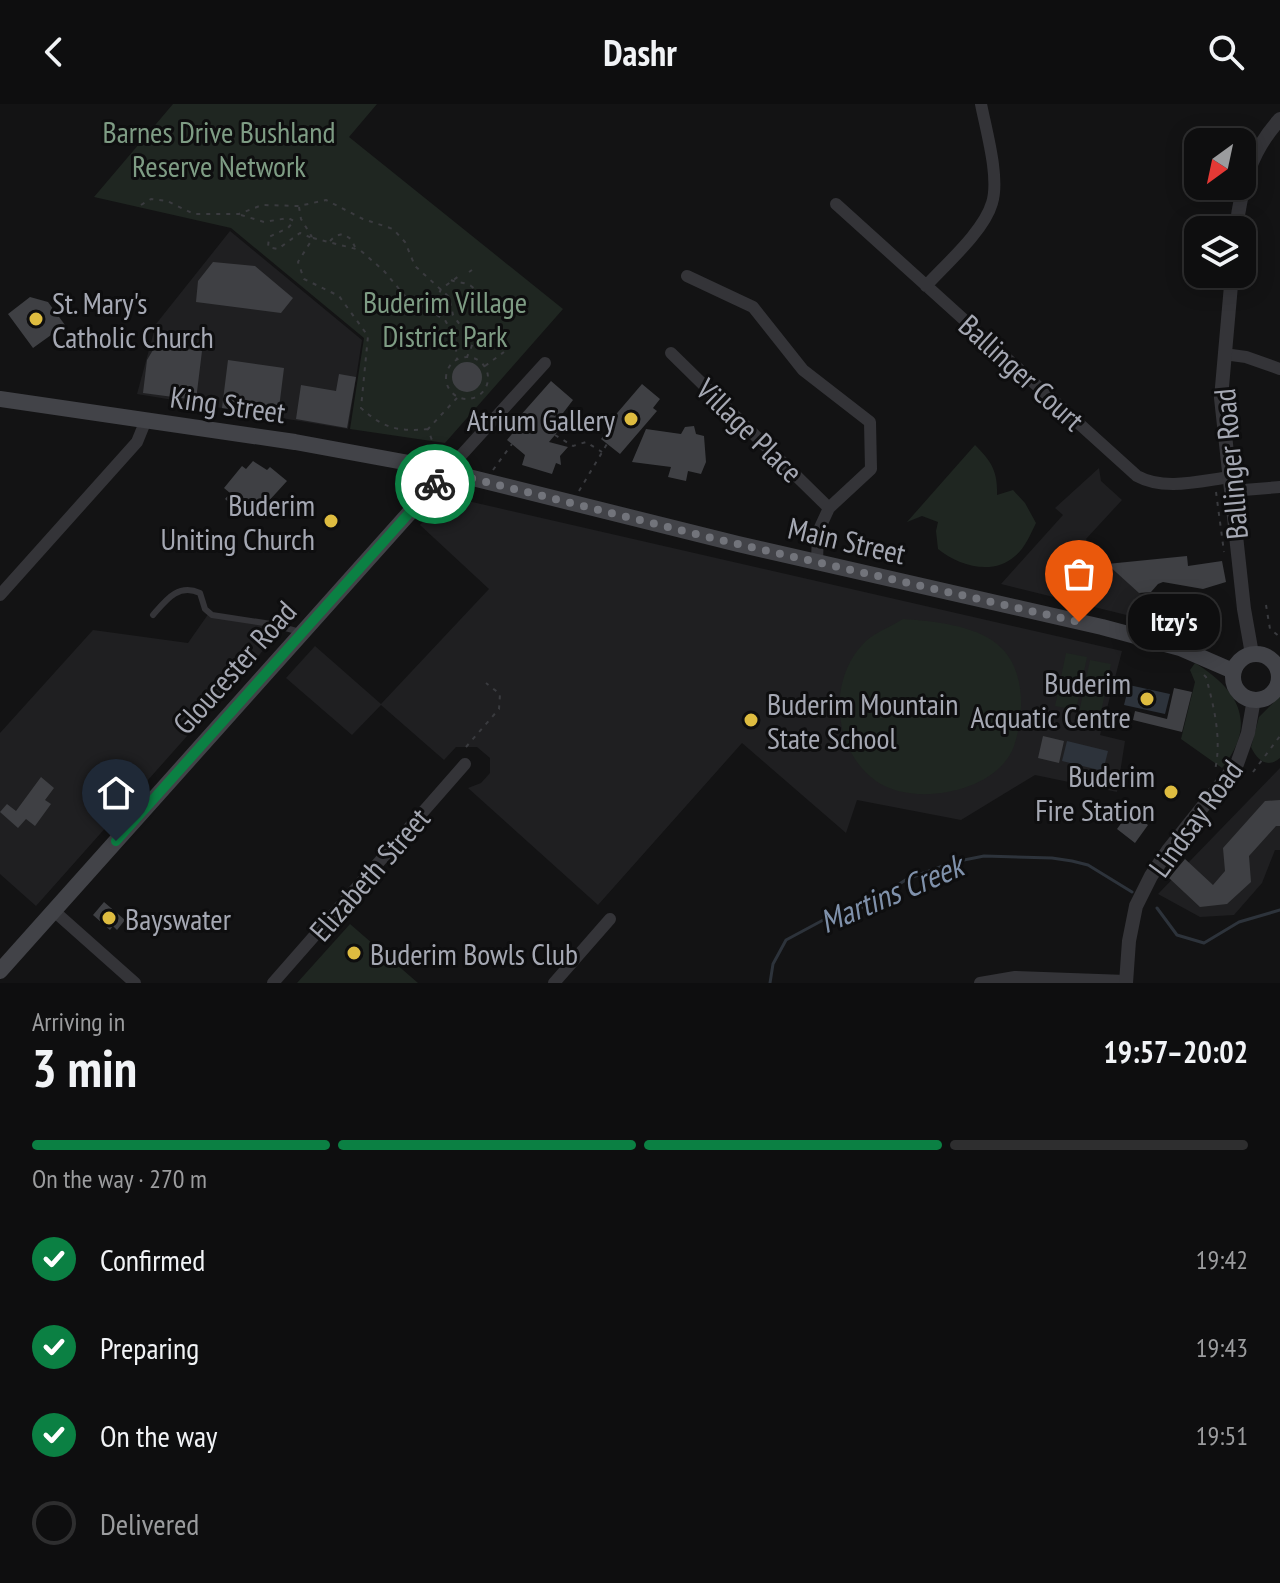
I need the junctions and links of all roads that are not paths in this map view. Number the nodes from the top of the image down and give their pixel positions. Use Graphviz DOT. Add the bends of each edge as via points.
graph roads {
  1 [pos="981,104"];
  2 [pos="1280,119"];
  3 [pos="836,204"];
  4 [pos="1238,216"];
  5 [pos="687,276"];
  6 [pos="926,286"];
  7 [pos="1231,288"];
  8 [pos="671,353"];
  9 [pos="1224,354"];
  10 [pos="545,363"];
  11 [pos="1280,369"];
  12 [pos="0,399"];
  13 [pos="146,420"];
  14 [pos="446,472"];
  15 [pos="1226,486"];
  16 [pos="1280,487"];
  17 [pos="829,508"];
  18 [pos="817,562"];
  19 [pos="0,595"];
  20 [pos="153,615"];
  21 [pos="303,633"];
  22 [pos="1252,654"];
  23 [pos="1233,671"];
  24 [pos="1279,677"];
  25 [pos="1254,699"];
  26 [pos="465,764"];
  27 [pos="54,911"];
  28 [pos="610,919"];
  29 [pos="0,971"];
  30 [pos="1126,982"];
  31 [pos="135,983"];
  32 [pos="273,983"];
  33 [pos="554,983"];
  34 [pos="980,983"];
  1 -- 6 [label="street" via="993,201 983,222"];
  2 -- 4 [label="street" via="1252,159"];
  3 -- 6 [label="street, Ballinger Court"];
  5 -- 17 [label="street" via="753,307 803,370 870,422 871,469"];
  6 -- 15 [label="street, Ballinger Court" via="1137,476 1150,483"];
  7 -- 9 [label="street, Ballinger Road"];
  8 -- 17 [label="street, Village Place"];
  9 -- 11 [label="street"];
  9 -- 15 [label="street, Ballinger Road"];
  10 -- 14 [label="street"];
  12 -- 13 [label="main road, King Street"];
  13 -- 14 [label="main road, King Street"];
  13 -- 19 [label="street" via="137,442"];
  14 -- 18 [label="main road, Main Street"];
  14 -- 21 [label="main road, Gloucester Road"];
  15 -- 16 [label="street, Ballinger Court"];
  15 -- 22 [label="street, Ballinger Road"];
  17 -- 18 [label="street" via="818,532"];
  18 -- 23 [label="main road, Main Street" via="1167,644"];
  20 -- 21 [label="lane" via="176,592 191,589 200,593 212,615"];
  21 -- 27 [label="main road, Gloucester Road"];
  22 -- 23 [label="main road" via="1241,658"];
  22 -- 24 [label="main road" via="1272,661"];
  23 -- 25 [label="main road" via="1238,692"];
  24 -- 25 [label="main road" via="1270,695"];
  25 -- 30 [label="street, Lindsay Road" via="1237,764 1169,849 1136,906"];
  26 -- 32 [label="street, Elizabeth Street"];
  27 -- 29 [label="main road, Gloucester Road"];
  27 -- 31 [label="street"];
  28 -- 33 [label="street"];
  30 -- 34 [label="street" via="1015,977"];
}
